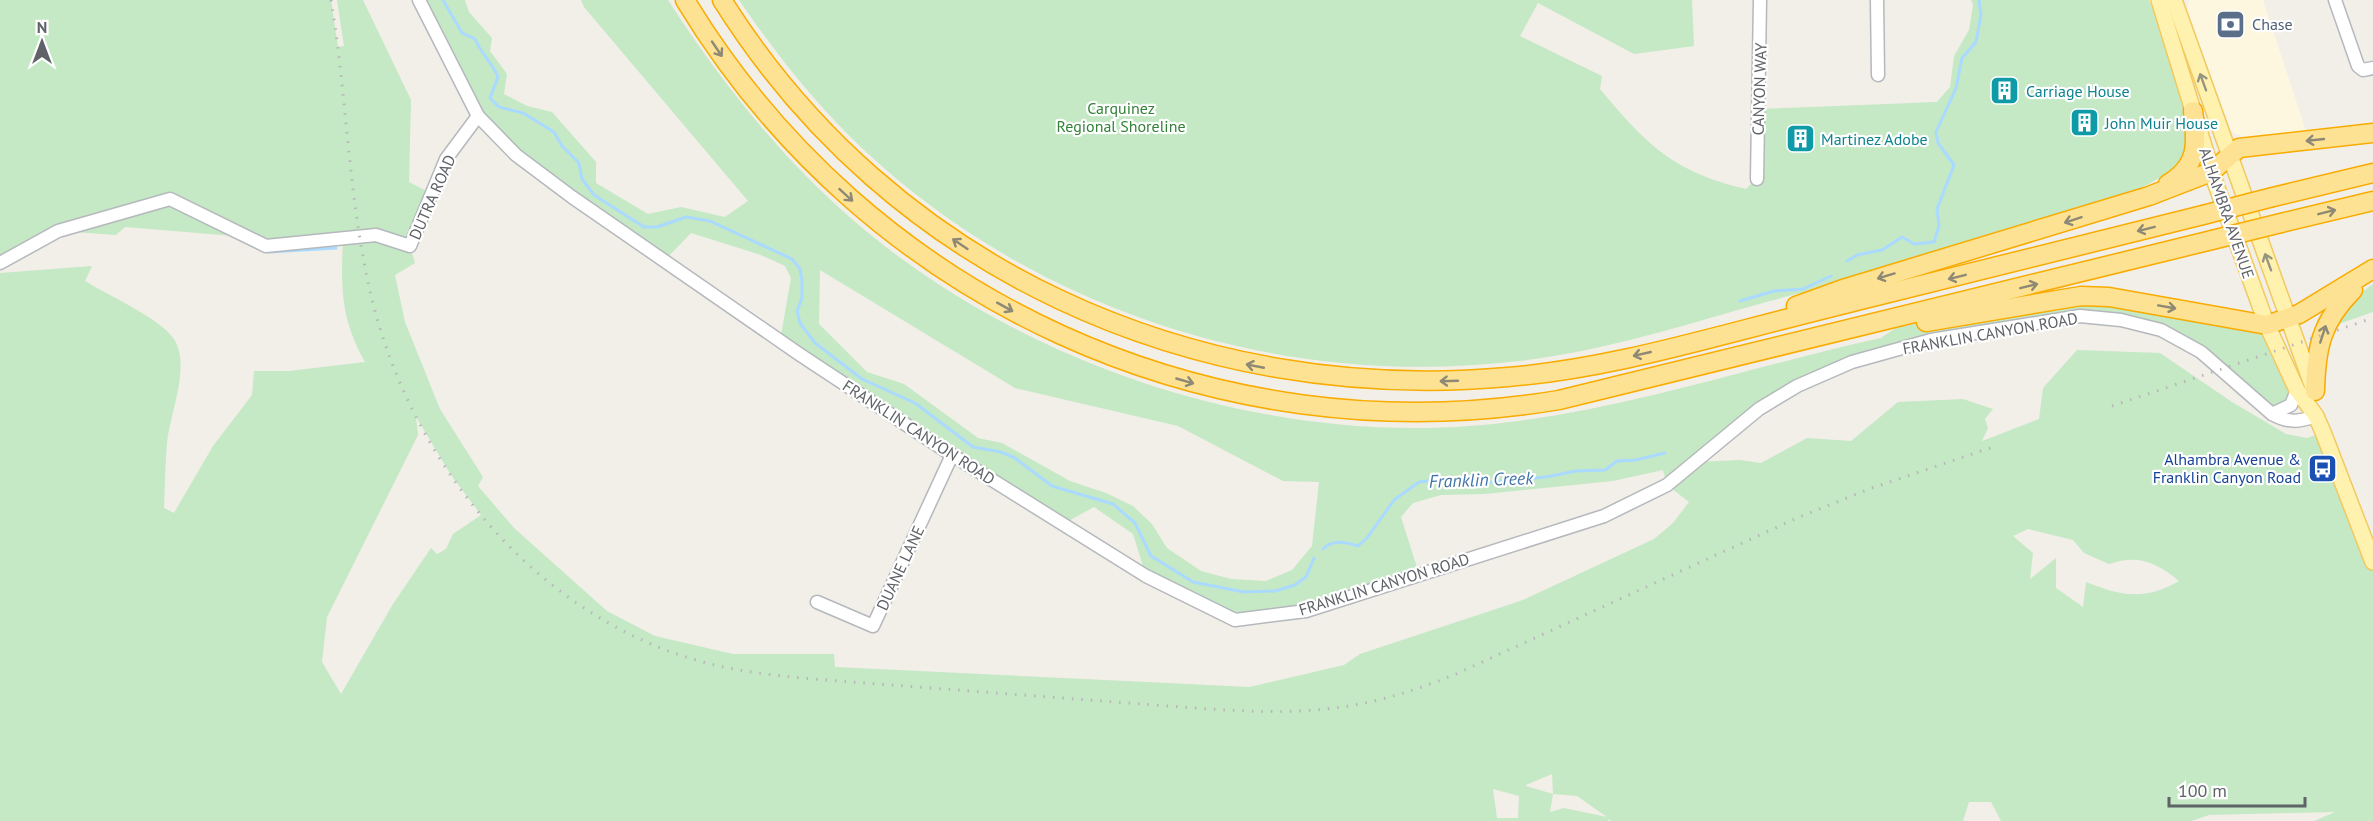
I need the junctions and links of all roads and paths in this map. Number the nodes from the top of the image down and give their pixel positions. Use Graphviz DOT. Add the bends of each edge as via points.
graph roads {
  1 [pos="419,0"];
  2 [pos="685,0"];
  3 [pos="722,0"];
  4 [pos="1760,0"];
  5 [pos="1877,0"];
  6 [pos="2164,0"];
  7 [pos="2335,0"];
  8 [pos="2367,69"];
  9 [pos="1878,75"];
  10 [pos="2193,111"];
  11 [pos="478,116"];
  12 [pos="2373,133"];
  13 [pos="2230,156"];
  14 [pos="2211,172"];
  15 [pos="2373,173"];
  16 [pos="1757,179"];
  17 [pos="2149,196"];
  18 [pos="2373,201"];
  19 [pos="0,263"];
  20 [pos="2373,270"];
  21 [pos="2287,317"];
  22 [pos="2266,325"];
  23 [pos="1809,340"];
  24 [pos="1699,341"];
  25 [pos="2306,390"];
  26 [pos="2272,414"];
  27 [pos="2316,417"];
  28 [pos="952,454"];
  29 [pos="2373,561"];
  30 [pos="817,602"];
  1 -- 11 [label="street, FRANKLIN CANYON ROAD"];
  2 -- 23 [label="highway, one-way" via="728,65 775,124 834,184 898,239 969,286 1043,327 1112,357 1182,380 1244,396 1317,407 1455,412 1582,396"];
  24 -- 3 [label="highway, one-way" via="1534,375 1408,381 1345,379 1261,367 1140,334 1025,283 969,251 911,209 854,161 806,112 765,63"];
  4 -- 16 [label="street, CANYON WAY"];
  5 -- 9 [label="street"];
  6 -- 10 [label="main road, ALHAMBRA AVENUE"];
  13 -- 6 [label="main road, ALHAMBRA AVENUE, one-way"];
  7 -- 8 [label="street" via="2356,62"];
  10 -- 14 [label="main road, ALHAMBRA AVENUE"];
  10 -- 17 [label="highway" via="2197,143 2193,157 2181,177"];
  11 -- 19 [label="street, DUTRA ROAD" via="446,159 410,246 376,235 266,246 170,200 58,231"];
  11 -- 28 [label="street, FRANKLIN CANYON ROAD" via="516,155 572,197"];
  12 -- 13 [label="highway, one-way" via="2239,148"];
  13 -- 14 [label="highway"];
  21 -- 13 [label="main road, ALHAMBRA AVENUE, one-way"];
  14 -- 17 [label="highway"];
  14 -- 22 [label="main road, ALHAMBRA AVENUE"];
  15 -- 24 [label="highway, one-way, bridge"];
  17 -- 24 [label="highway, one-way" via="1846,288"];
  23 -- 18 [label="highway, one-way, bridge"];
  20 -- 21 [label="highway" via="2299,314"];
  25 -- 20 [label="highway, one-way" via="2326,325 2336,307"];
  21 -- 22 [label="highway"];
  21 -- 25 [label="main road, ALHAMBRA AVENUE"];
  23 -- 22 [label="highway, one-way" via="2081,296 2109,297"];
  22 -- 25 [label="main road, ALHAMBRA AVENUE"];
  25 -- 26 [label="street" via="2290,405"];
  25 -- 27 [label="main road, ALHAMBRA AVENUE"];
  26 -- 27 [label="street, FRANKLIN CANYON ROAD" via="2292,422"];
  26 -- 28 [label="street, FRANKLIN CANYON ROAD" via="2201,352 2161,330 2121,320 2080,316 1931,340 1852,362 1797,386 1759,409 1667,485 1604,516 1306,611 1235,620 1146,576"];
  27 -- 29 [label="main road, ALHAMBRA AVENUE"];
  28 -- 30 [label="street, DUANE LANE" via="873,626"];
}
